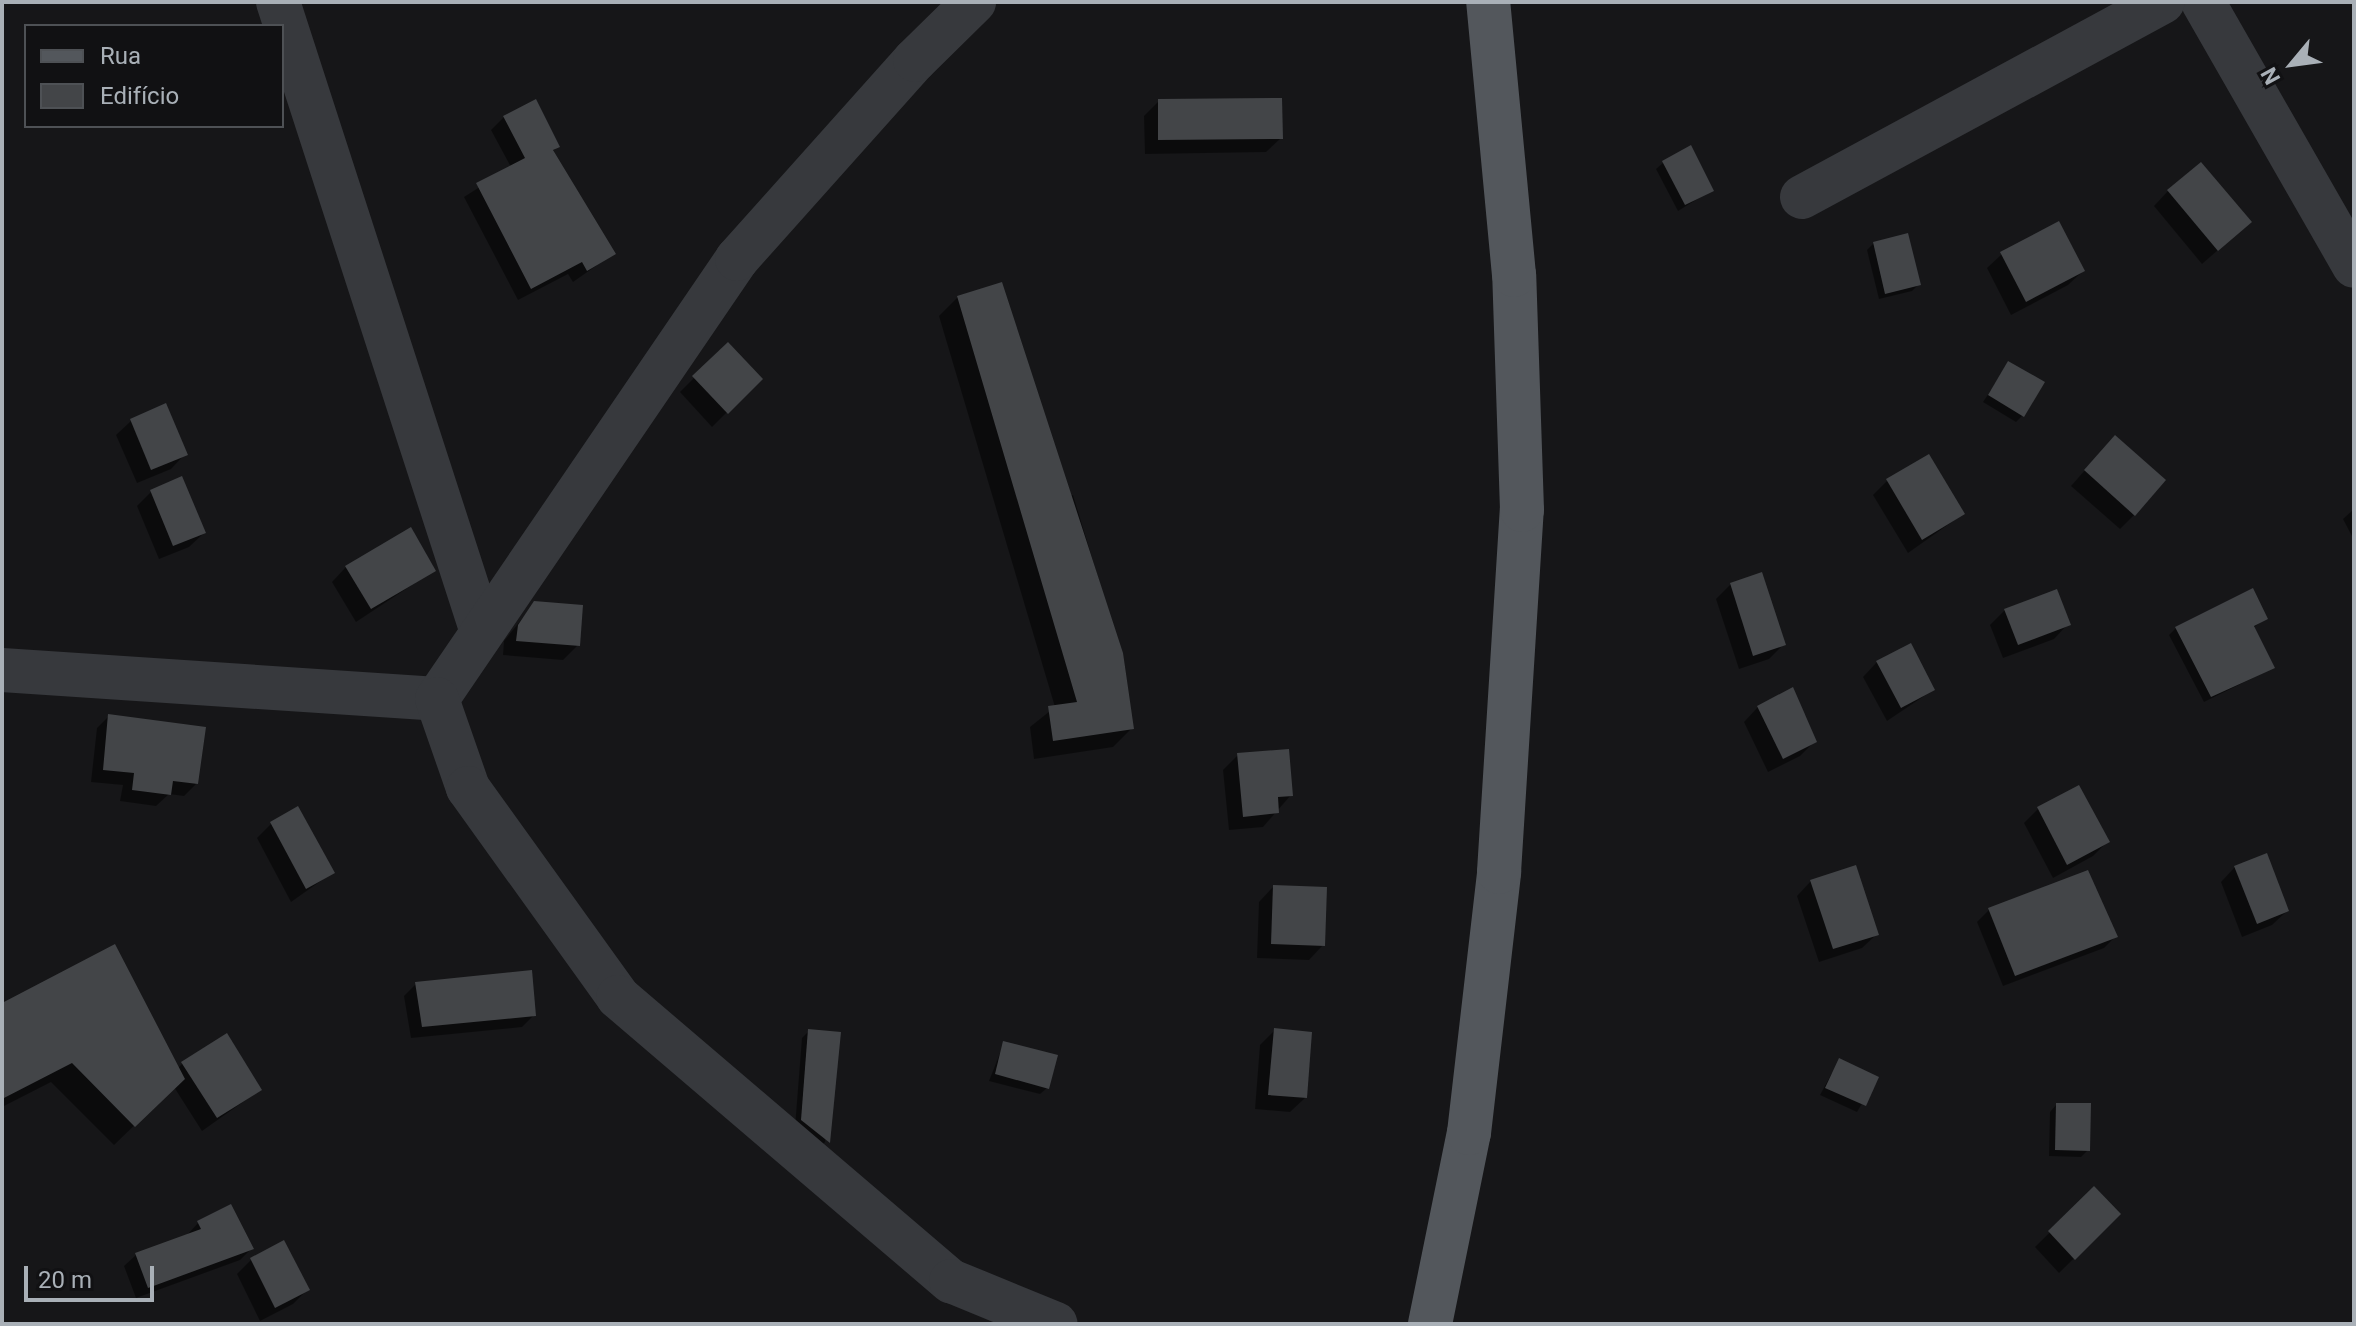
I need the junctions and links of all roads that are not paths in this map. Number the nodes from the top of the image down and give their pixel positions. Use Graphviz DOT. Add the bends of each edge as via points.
graph roads {
  1 [pos="278,2"];
  2 [pos="974,2"];
  3 [pos="1488,2"];
  4 [pos="2163,2"];
  5 [pos="2203,2"];
  6 [pos="1802,197"];
  7 [pos="2354,266"];
  8 [pos="481,629"];
  9 [pos="2,670"];
  10 [pos="437,699"];
  11 [pos="1056,1324"];
  12 [pos="1430,1324"];
  1 -- 8 [label="street"];
  2 -- 8 [label="street" via="737,259"];
  3 -- 12 [label="main road" via="1514,275 1522,510 1499,872 1469,1133"];
  4 -- 6 [label="street"];
  5 -- 7 [label="street"];
  8 -- 10 [label="street"];
  9 -- 10 [label="street"];
  10 -- 11 [label="street" via="468,788 618,997 951,1281"];
}
